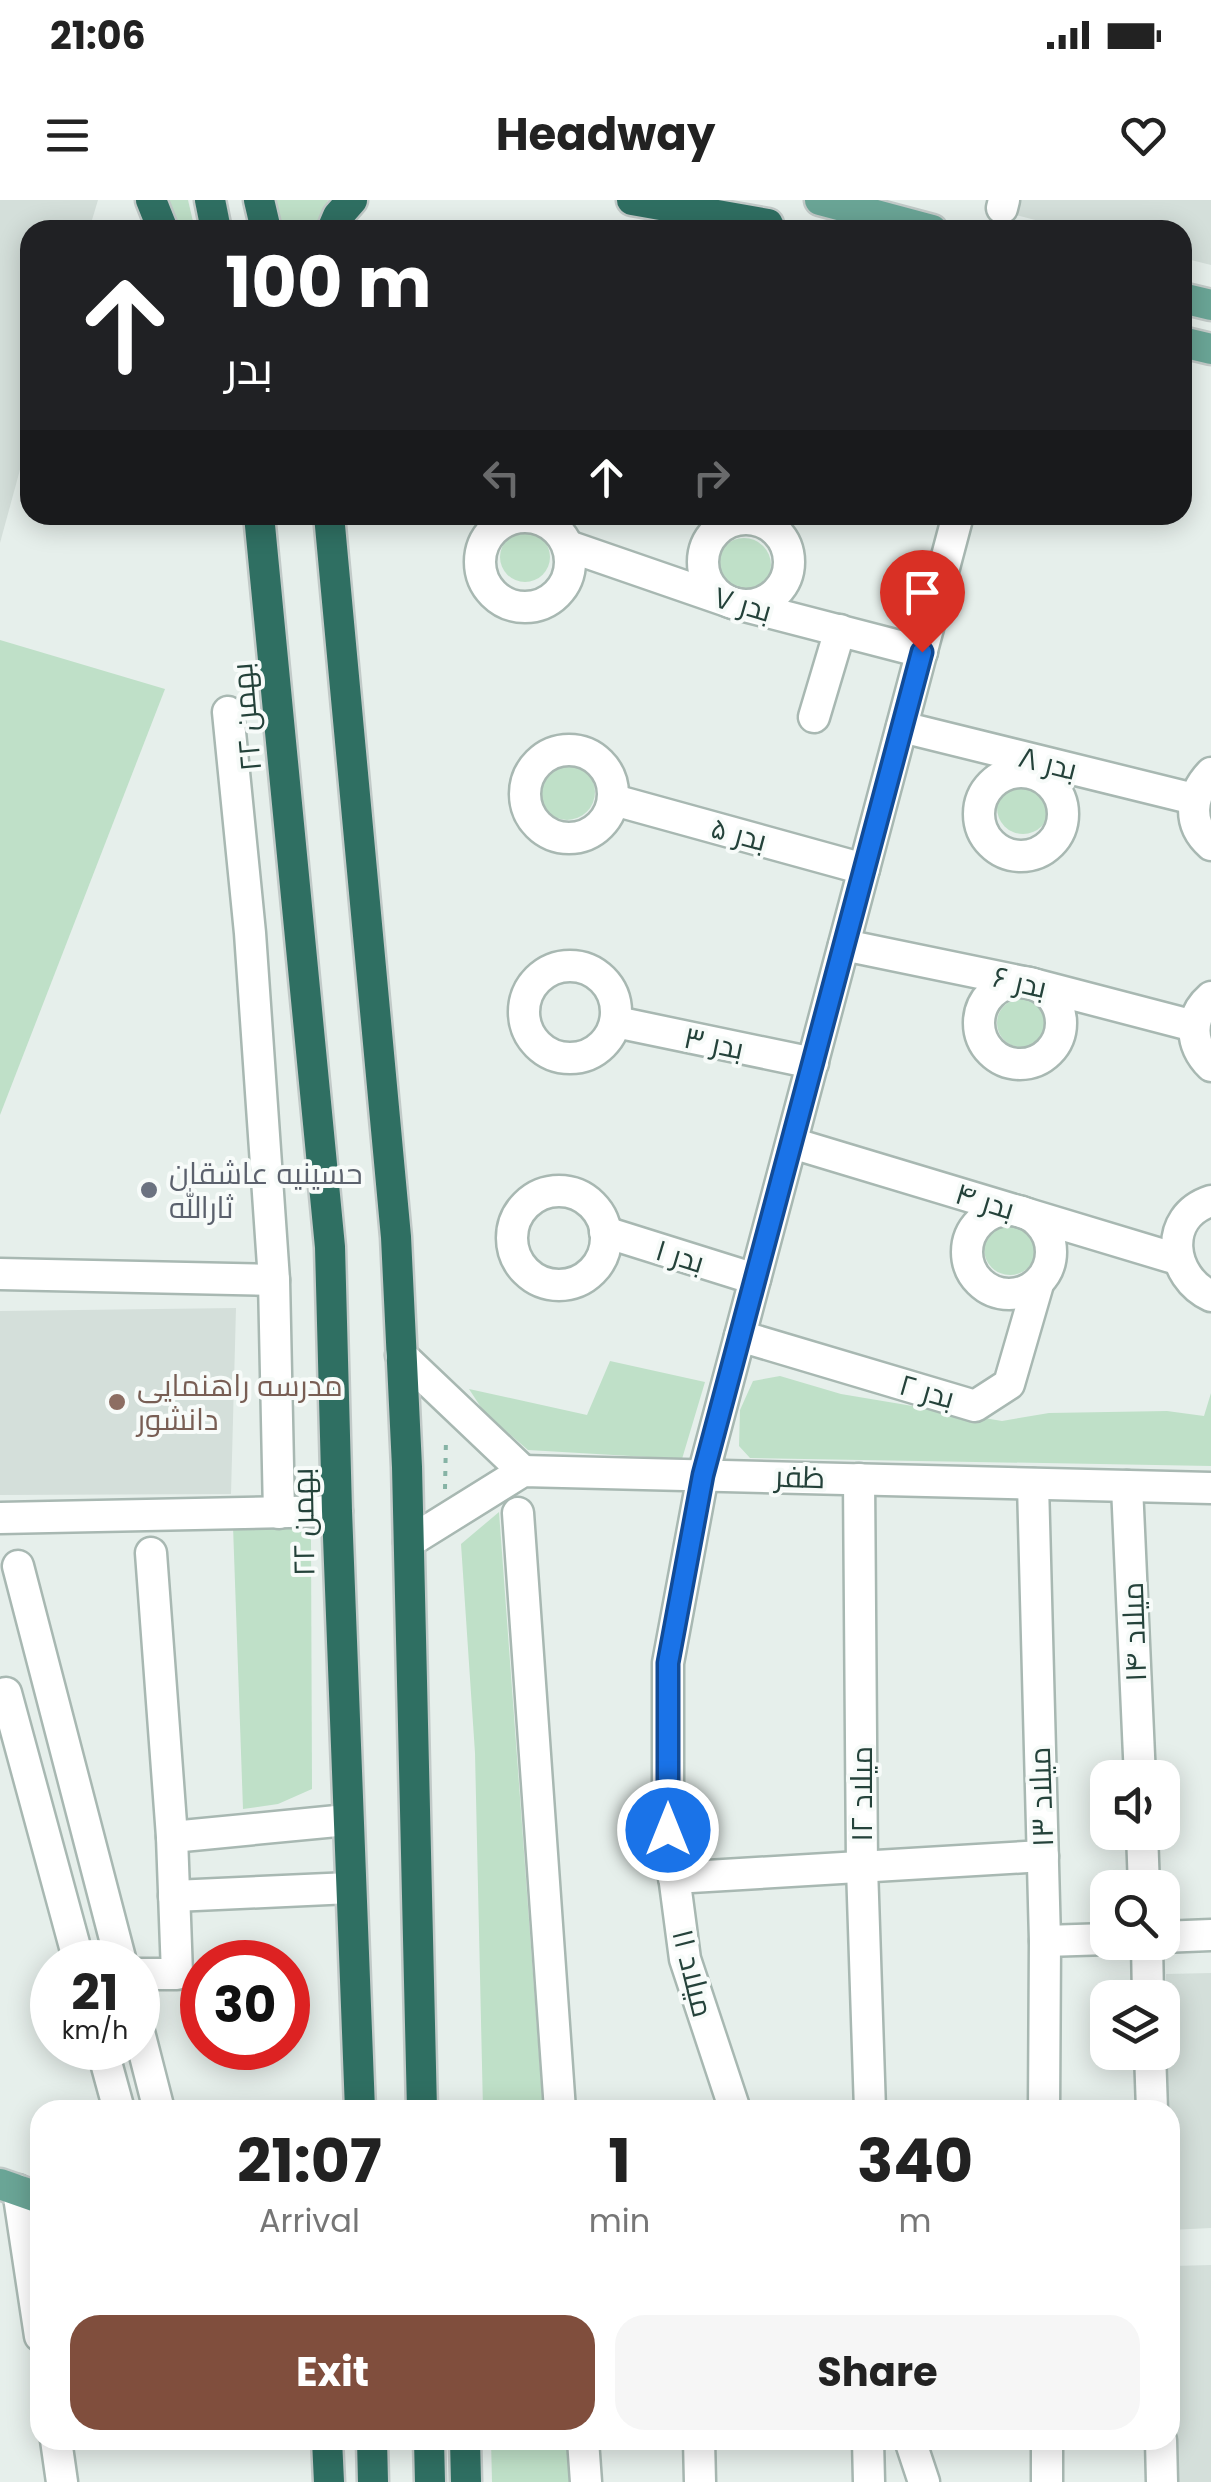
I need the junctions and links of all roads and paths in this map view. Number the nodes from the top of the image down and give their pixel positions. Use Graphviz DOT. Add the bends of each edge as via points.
graph roads {
  1 [pos="352,200"];
  2 [pos="632,200"];
  3 [pos="681,200"];
  4 [pos="820,200"];
  5 [pos="336,220"];
  6 [pos="740,220"];
  7 [pos="753,220"];
  8 [pos="895,220"];
  9 [pos="260,525"];
  10 [pos="330,525"];
  11 [pos="955,525"];
  12 [pos="568,546"];
  13 [pos="840,630"];
  14 [pos="922,652"];
  15 [pos="228,712"];
  16 [pos="814,717"];
  17 [pos="902,728"];
  18 [pos="1211,748"];
  19 [pos="1202,786"];
  20 [pos="614,800"];
  21 [pos="1211,845"];
  22 [pos="864,869"];
  23 [pos="844,945"];
  24 [pos="1211,997"];
  25 [pos="616,1022"];
  26 [pos="1194,1026"];
  27 [pos="813,1063"];
  28 [pos="1211,1066"];
  29 [pos="792,1143"];
  30 [pos="1211,1201"];
  31 [pos="1019,1211"];
  32 [pos="606,1232"];
  33 [pos="1177,1259"];
  34 [pos="0,1274"];
  35 [pos="755,1279"];
  36 [pos="274,1280"];
  37 [pos="1038,1284"];
  38 [pos="1211,1296"];
  39 [pos="740,1336"];
  40 [pos="402,1355"];
  41 [pos="447,1398"];
  42 [pos="522,1471"];
  43 [pos="703,1475"];
  44 [pos="859,1479"];
  45 [pos="1033,1484"];
  46 [pos="1128,1486"];
  47 [pos="1211,1488"];
  48 [pos="337,1512"];
  49 [pos="279,1513"];
  50 [pos="518,1514"];
  51 [pos="0,1518"];
  52 [pos="445,1520"];
  53 [pos="408,1542"];
  54 [pos="151,1552"];
  55 [pos="18,1566"];
  56 [pos="6,1693"];
  57 [pos="1139,1760"];
  58 [pos="348,1820"];
  59 [pos="172,1837"];
  60 [pos="1043,1856"];
  61 [pos="862,1867"];
  62 [pos="674,1878"];
  63 [pos="350,1888"];
  64 [pos="174,1896"];
  65 [pos="1211,1935"];
  66 [pos="1180,1936"];
  67 [pos="1090,1939"];
  68 [pos="73,1940"];
  69 [pos="115,1940"];
  70 [pos="1045,1941"];
  71 [pos="418,1970"];
  72 [pos="160,1974"];
  73 [pos="353,1986"];
  74 [pos="108,2070"];
  75 [pos="148,2070"];
  76 [pos="1151,2070"];
  77 [pos="116,2100"];
  78 [pos="156,2100"];
  79 [pos="343,2100"];
  80 [pos="359,2100"];
  81 [pos="422,2100"];
  82 [pos="436,2100"];
  83 [pos="559,2100"];
  84 [pos="732,2100"];
  85 [pos="870,2100"];
  86 [pos="1044,2100"];
  87 [pos="1152,2100"];
  88 [pos="19,2191"];
  89 [pos="30,2267"];
  90 [pos="57,2450"];
  91 [pos="328,2450"];
  92 [pos="372,2450"];
  93 [pos="429,2450"];
  94 [pos="465,2450"];
  95 [pos="584,2450"];
  96 [pos="699,2450"];
  97 [pos="868,2450"];
  98 [pos="913,2450"];
  99 [pos="1046,2450"];
  100 [pos="1161,2450"];
  101 [pos="62,2482"];
  102 [pos="328,2482"];
  103 [pos="373,2482"];
  104 [pos="430,2482"];
  105 [pos="466,2482"];
  106 [pos="586,2482"];
  107 [pos="700,2482"];
  108 [pos="869,2482"];
  109 [pos="924,2482"];
  110 [pos="1047,2482"];
  111 [pos="1162,2482"];
  1 -- 5 [label="highway"];
  2 -- 6 [label="highway"];
  3 -- 7 [label="main road"];
  4 -- 8 [label="main road"];
  9 -- 48 [label="highway, ۲۲ بهمن" via="330,1247"];
  10 -- 40 [label="highway"];
  11 -- 14 [label="street, میلاد ۱۱"];
  12 -- 13 [label="street, بدر ۷" via="733,603"];
  13 -- 14 [label="street, بدر ۷"];
  13 -- 16 [label="street"];
  14 -- 17 [label="street, میلاد ۱۱"];
  15 -- 36 [label="street"];
  17 -- 19 [label="street, بدر ۸" via="1041,769"];
  17 -- 22 [label="street, میلاد ۱۱"];
  18 -- 19 [label="street"];
  19 -- 21 [label="street" via="1193,815"];
  20 -- 22 [label="street, بدر ۵"];
  22 -- 23 [label="street, میلاد ۱۱"];
  23 -- 26 [label="street, بدر ۶"];
  23 -- 27 [label="street, میلاد ۱۱"];
  24 -- 26 [label="street"];
  25 -- 27 [label="street, بدر ۳"];
  26 -- 28 [label="street" via="1199,1053"];
  27 -- 29 [label="street, میلاد ۱۱"];
  29 -- 31 [label="street, بدر ۴"];
  29 -- 35 [label="street, میلاد ۱۱"];
  30 -- 33 [label="street" via="1181,1227"];
  31 -- 33 [label="street, بدر ۴"];
  31 -- 37 [label="street" via="1038,1222 1051,1246"];
  31 -- 37 [label="street" via="999,1211 976,1226 969,1266 998,1294"];
  32 -- 35 [label="street, بدر ۱"];
  33 -- 38 [label="street" via="1194,1287"];
  34 -- 36 [label="street"];
  35 -- 39 [label="street, میلاد ۱۱"];
  36 -- 49 [label="street"];
  37 -- 39 [label="street, بدر ۲" via="1009,1384 975,1406"];
  39 -- 43 [label="street, میلاد ۱۱"];
  40 -- 41 [label="street"];
  40 -- 53 [label="highway"];
  41 -- 42 [label="street"];
  41 -- 52 [label="path"];
  42 -- 43 [label="street, ظفر"];
  42 -- 52 [label="street"];
  43 -- 44 [label="street, ظفر"];
  43 -- 62 [label="street, میلاد ۱۱" via="668,1663"];
  44 -- 45 [label="street, ظفر"];
  44 -- 61 [label="street, میلاد ۱۲"];
  45 -- 46 [label="street, ظفر"];
  45 -- 60 [label="street, میلاد ۱۳"];
  46 -- 47 [label="street, ظفر"];
  46 -- 57 [label="street, میلاد ۱۴"];
  48 -- 49 [label="street"];
  48 -- 58 [label="highway, ۲۲ بهمن"];
  49 -- 51 [label="street"];
  50 -- 83 [label="street"];
  52 -- 53 [label="street"];
  53 -- 71 [label="highway"];
  54 -- 59 [label="street"];
  55 -- 69 [label="street"];
  56 -- 68 [label="street"];
  58 -- 59 [label="street"];
  58 -- 63 [label="highway, ۲۲ بهمن"];
  59 -- 64 [label="street"];
  60 -- 61 [label="street"];
  60 -- 70 [label="street, میلاد ۱۳"];
  61 -- 62 [label="street"];
  61 -- 85 [label="street, میلاد ۱۲"];
  62 -- 84 [label="street, میلاد ۱۱" via="685,1958"];
  63 -- 64 [label="street"];
  63 -- 73 [label="highway, ۲۲ بهمن"];
  64 -- 72 [label="street" via="177,1974"];
  65 -- 66 [label="street"];
  67 -- 70 [label="street"];
  70 -- 86 [label="street, میلاد ۱۳"];
  71 -- 81 [label="highway"];
  71 -- 82 [label="highway"];
  73 -- 79 [label="highway"];
  73 -- 80 [label="highway, ۲۲ بهمن"];
  74 -- 77 [label="street"];
  75 -- 78 [label="street"];
  76 -- 87 [label="street"];
  88 -- 89 [label="street"];
  90 -- 101 [label="street"];
  91 -- 102 [label="highway"];
  92 -- 103 [label="highway"];
  93 -- 104 [label="highway"];
  94 -- 105 [label="highway"];
  95 -- 106 [label="street"];
  96 -- 107 [label="street"];
  97 -- 108 [label="street"];
  98 -- 109 [label="street"];
  99 -- 110 [label="street"];
  100 -- 111 [label="street"];
}
